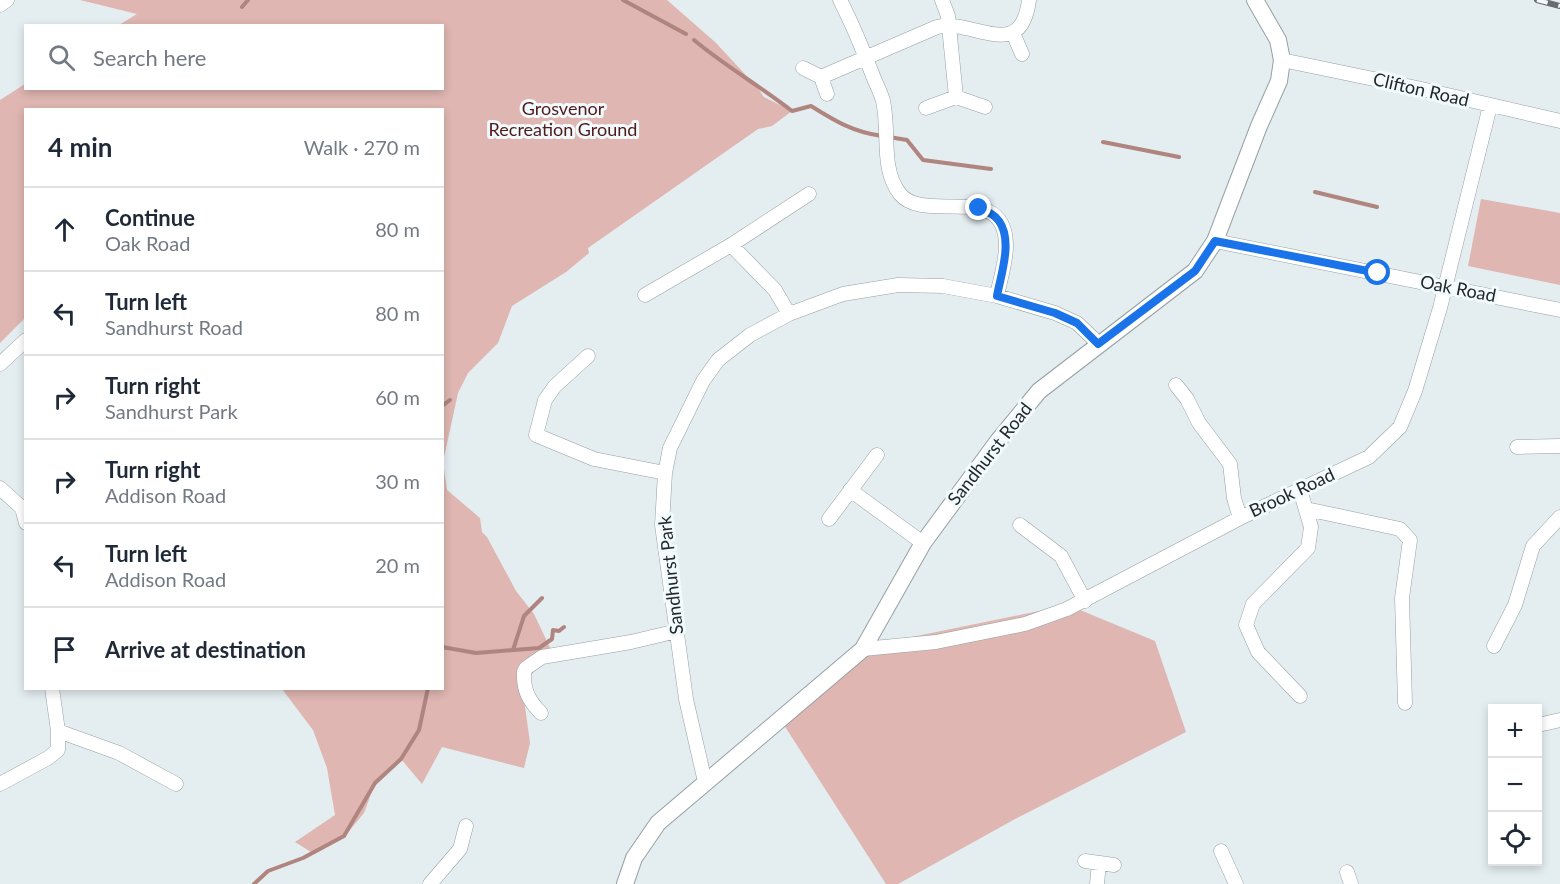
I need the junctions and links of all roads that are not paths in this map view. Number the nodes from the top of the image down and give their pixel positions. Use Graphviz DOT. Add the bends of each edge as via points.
graph roads {
  1 [pos="8,0"];
  2 [pos="840,0"];
  3 [pos="942,0"];
  4 [pos="1029,0"];
  5 [pos="1255,0"];
  6 [pos="0,5"];
  7 [pos="949,24"];
  8 [pos="1013,33"];
  9 [pos="1022,54"];
  10 [pos="867,58"];
  11 [pos="1282,60"];
  12 [pos="802,68"];
  13 [pos="821,77"];
  14 [pos="827,94"];
  15 [pos="956,97"];
  16 [pos="1490,106"];
  17 [pos="985,107"];
  18 [pos="926,108"];
  19 [pos="1560,121"];
  20 [pos="809,194"];
  21 [pos="1215,241"];
  22 [pos="730,245"];
  23 [pos="1445,286"];
  24 [pos="645,295"];
  25 [pos="997,296"];
  26 [pos="1560,310"];
  27 [pos="789,314"];
  28 [pos="24,342"];
  29 [pos="1098,344"];
  30 [pos="588,356"];
  31 [pos="0,364"];
  32 [pos="1176,385"];
  33 [pos="1560,446"];
  34 [pos="1517,447"];
  35 [pos="877,455"];
  36 [pos="664,473"];
  37 [pos="0,488"];
  38 [pos="1300,489"];
  39 [pos="850,490"];
  40 [pos="1306,509"];
  41 [pos="24,516"];
  42 [pos="1560,517"];
  43 [pos="1240,518"];
  44 [pos="829,519"];
  45 [pos="1020,525"];
  46 [pos="923,543"];
  47 [pos="1085,601"];
  48 [pos="677,631"];
  49 [pos="1494,646"];
  50 [pos="863,649"];
  51 [pos="51,690"];
  52 [pos="1300,696"];
  53 [pos="1405,703"];
  54 [pos="541,713"];
  55 [pos="1560,720"];
  56 [pos="1542,724"];
  57 [pos="58,732"];
  58 [pos="705,782"];
  59 [pos="0,784"];
  60 [pos="176,784"];
  61 [pos="466,826"];
  62 [pos="1221,850"];
  63 [pos="1114,865"];
  64 [pos="430,884"];
  65 [pos="625,884"];
  66 [pos="1097,884"];
  67 [pos="1236,884"];
  1 -- 6 [label="street"];
  2 -- 10 [label="street"];
  3 -- 7 [label="street"];
  4 -- 8 [label="street" via="1021,25"];
  5 -- 11 [label="street, Sandhurst Road" via="1278,40"];
  7 -- 8 [label="street" via="999,36"];
  7 -- 10 [label="street"];
  7 -- 15 [label="street"];
  8 -- 9 [label="street"];
  10 -- 13 [label="street"];
  10 -- 25 [label="street" via="883,102 889,169 904,200 925,207 979,208 999,221 1006,246"];
  11 -- 16 [label="street, Clifton Road"];
  11 -- 21 [label="street, Sandhurst Road" via="1279,81"];
  12 -- 13 [label="street"];
  13 -- 14 [label="street"];
  15 -- 17 [label="street"];
  15 -- 18 [label="street"];
  16 -- 19 [label="street, Clifton Road"];
  16 -- 23 [label="street, Brook Road"];
  20 -- 22 [label="street"];
  21 -- 23 [label="street, Oak Road"];
  21 -- 29 [label="street, Sandhurst Road" via="1195,271"];
  22 -- 24 [label="street"];
  22 -- 27 [label="street" via="775,290"];
  23 -- 26 [label="street, Oak Road"];
  23 -- 38 [label="street, Brook Road" via="1415,391 1400,427 1369,457"];
  25 -- 27 [label="street, Sandhurst Park" via="943,286 898,285 843,294"];
  25 -- 29 [label="street, Sandhurst Park" via="1077,323"];
  27 -- 36 [label="street, Sandhurst Park" via="750,335 718,360 703,381 670,448"];
  28 -- 31 [label="street"];
  29 -- 46 [label="street, Sandhurst Road" via="1039,391"];
  30 -- 36 [label="street" via="545,400 536,435 594,459"];
  32 -- 43 [label="street" via="1230,464"];
  33 -- 34 [label="street"];
  35 -- 39 [label="street"];
  36 -- 48 [label="street, Sandhurst Park" via="662,525"];
  37 -- 41 [label="street" via="22,508"];
  38 -- 40 [label="street"];
  38 -- 43 [label="street, Brook Road"];
  39 -- 44 [label="street"];
  39 -- 46 [label="street"];
  40 -- 52 [label="street" via="1311,527 1308,548 1253,604 1246,625 1258,652"];
  40 -- 53 [label="street" via="1400,530 1410,540 1402,598"];
  42 -- 49 [label="street" via="1533,546 1515,605"];
  43 -- 47 [label="street, Brook Road"];
  45 -- 47 [label="street" via="1061,556"];
  46 -- 50 [label="street, Sandhurst Road"];
  47 -- 50 [label="street, Brook Road" via="1025,624 936,642"];
  48 -- 54 [label="street" via="555,654 533,662 524,672 526,692"];
  48 -- 58 [label="street, Sandhurst Park" via="686,699"];
  50 -- 58 [label="street, Sandhurst Road"];
  51 -- 57 [label="street"];
  55 -- 56 [label="street"];
  57 -- 59 [label="street" via="58,750"];
  57 -- 60 [label="street" via="118,753"];
  58 -- 65 [label="street, Sandhurst Road" via="658,823 634,858"];
  61 -- 64 [label="street" via="460,849"];
  62 -- 67 [label="street"];
  63 -- 66 [label="street" via="1092,862"];
}
